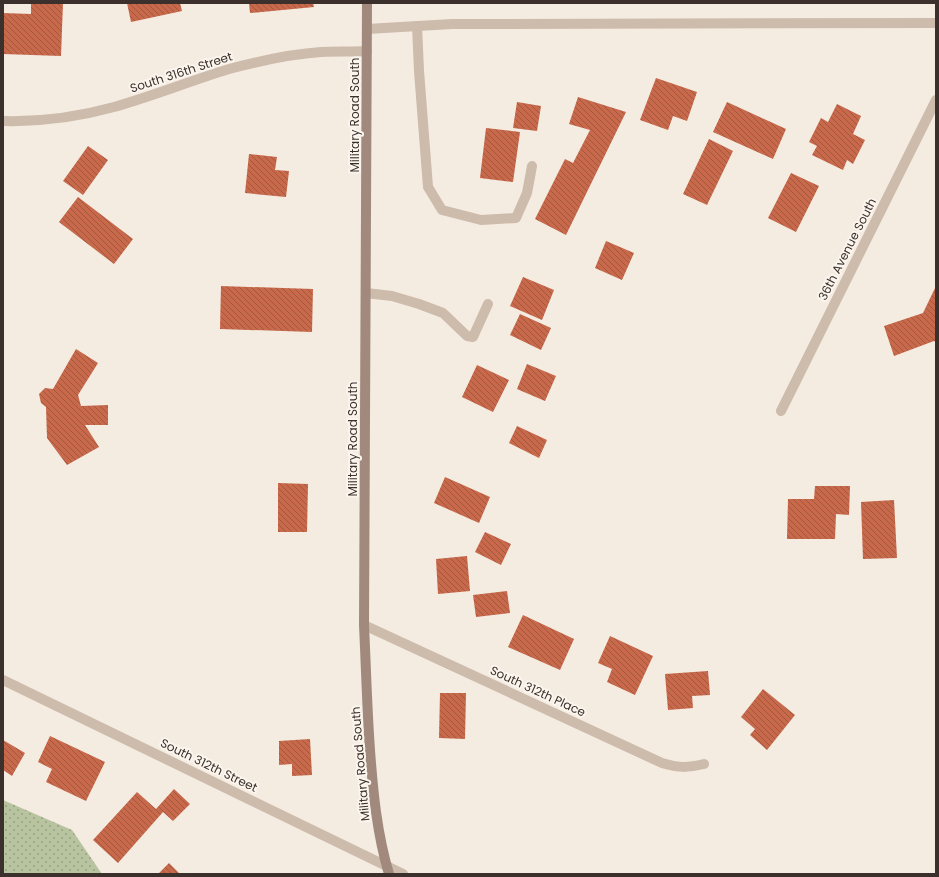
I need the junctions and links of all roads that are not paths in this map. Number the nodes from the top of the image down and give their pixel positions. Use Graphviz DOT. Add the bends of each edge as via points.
graph roads {
  1 [pos="367,3"];
  2 [pos="936,23"];
  3 [pos="417,26"];
  4 [pos="367,29"];
  5 [pos="367,52"];
  6 [pos="936,100"];
  7 [pos="3,121"];
  8 [pos="532,166"];
  9 [pos="366,293"];
  10 [pos="488,304"];
  11 [pos="781,410"];
  12 [pos="364,625"];
  13 [pos="3,680"];
  14 [pos="704,764"];
  15 [pos="388,870"];
  16 [pos="403,874"];
  1 -- 4 [label="main road, Military Road South"];
  2 -- 3 [label="street"];
  3 -- 4 [label="street"];
  3 -- 8 [label="street" via="428,187 442,210 481,220 516,218 527,193"];
  4 -- 5 [label="main road, Military Road South"];
  5 -- 7 [label="street, South 316th Street" via="321,52 289,56 230,69 93,112 42,120"];
  5 -- 9 [label="main road, Military Road South"];
  6 -- 11 [label="street, 36th Avenue South"];
  9 -- 10 [label="street" via="392,296 443,313 468,336 473,337"];
  9 -- 12 [label="main road, Military Road South"];
  12 -- 14 [label="street, South 312th Place" via="662,763 682,768"];
  12 -- 15 [label="main road, Military Road South" via="372,774"];
  13 -- 15 [label="street, South 312th Street"];
  15 -- 16 [label="street, South 312th Street"];
}
